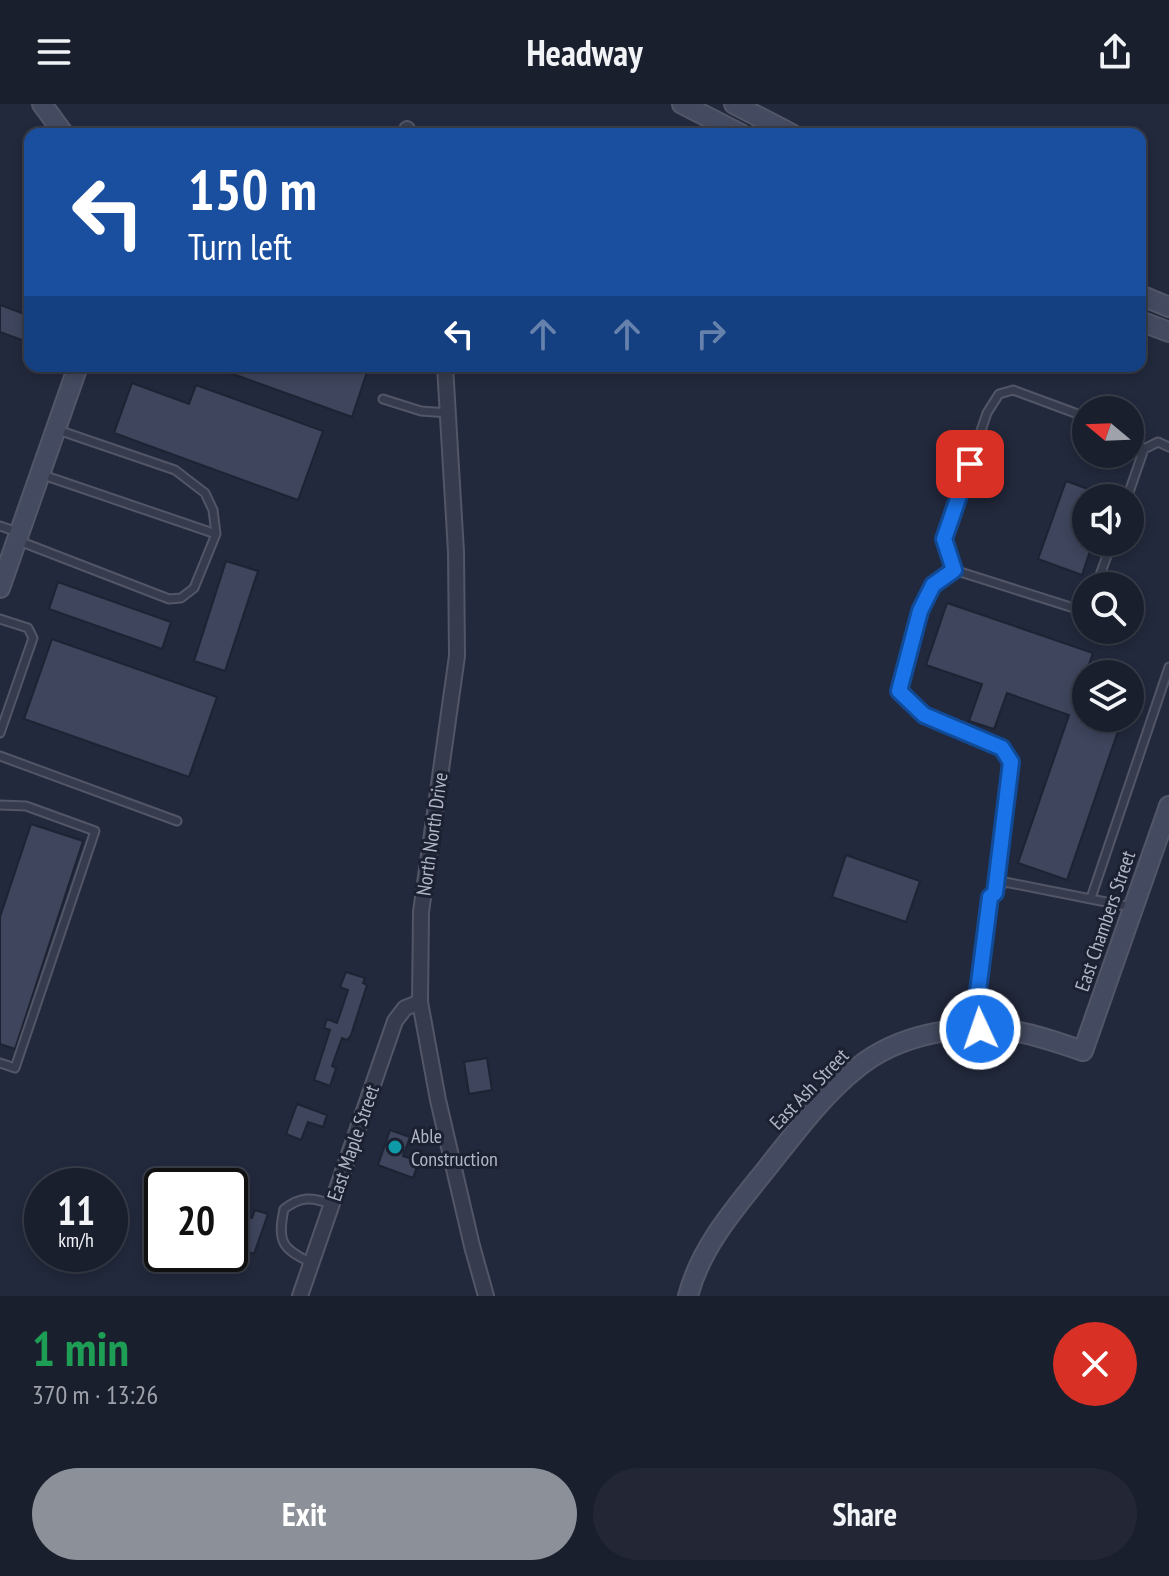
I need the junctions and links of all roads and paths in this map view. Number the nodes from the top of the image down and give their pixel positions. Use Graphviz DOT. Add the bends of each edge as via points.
graph roads {
  1 [pos="42,104"];
  2 [pos="682,104"];
  3 [pos="734,104"];
  4 [pos="60,128"];
  5 [pos="729,128"];
  6 [pos="780,128"];
  7 [pos="1146,297"];
  8 [pos="1169,307"];
  9 [pos="1146,323"];
  10 [pos="1169,332"];
  11 [pos="76,372"];
  12 [pos="445,372"];
  13 [pos="383,399"];
  14 [pos="1072,412"];
  15 [pos="448,413"];
  16 [pos="56,430"];
  17 [pos="1169,447"];
  18 [pos="1144,449"];
  19 [pos="41,474"];
  20 [pos="0,526"];
  21 [pos="216,534"];
  22 [pos="19,536"];
  23 [pos="954,570"];
  24 [pos="0,588"];
  25 [pos="1072,607"];
  26 [pos="0,619"];
  27 [pos="1169,667"];
  28 [pos="0,733"];
  29 [pos="0,756"];
  30 [pos="2,805"];
  31 [pos="1169,806"];
  32 [pos="0,817"];
  33 [pos="177,821"];
  34 [pos="995,893"];
  35 [pos="1091,898"];
  36 [pos="1133,908"];
  37 [pos="420,1002"];
  38 [pos="980,1029"];
  39 [pos="1083,1051"];
  40 [pos="0,1063"];
  41 [pos="332,1205"];
  42 [pos="312,1263"];
  43 [pos="300,1296"];
  44 [pos="486,1296"];
  45 [pos="688,1296"];
  1 -- 4 [label="street"];
  2 -- 5 [label="street"];
  3 -- 6 [label="street"];
  7 -- 8 [label="street"];
  9 -- 10 [label="street"];
  11 -- 16 [label="street"];
  12 -- 15 [label="street, North North Drive"];
  13 -- 15 [label="lane"];
  14 -- 23 [label="lane" via="1013,390 999,394 987,413 944,539"];
  15 -- 37 [label="street, North North Drive" via="457,656 421,912"];
  16 -- 19 [label="street"];
  16 -- 21 [label="lane" via="175,470 205,493"];
  17 -- 18 [label="lane" via="1158,442"];
  19 -- 21 [label="lane"];
  19 -- 22 [label="street"];
  20 -- 22 [label="lane"];
  21 -- 22 [label="lane" via="194,588 169,599"];
  22 -- 24 [label="street"];
  23 -- 25 [label="lane"];
  23 -- 34 [label="lane" via="933,585 920,611 899,691 924,715 1002,748 1011,762"];
  26 -- 28 [label="lane" via="28,628 33,638"];
  27 -- 35 [label="lane"];
  29 -- 33 [label="lane"];
  30 -- 32 [label="lane"];
  30 -- 40 [label="lane" via="26,806 95,831 15,1068"];
  31 -- 36 [label="street, East Chambers Street"];
  34 -- 35 [label="lane" via="1005,882"];
  34 -- 38 [label="lane" via="990,897 978,991"];
  35 -- 36 [label="lane"];
  36 -- 39 [label="street, East Chambers Street"];
  37 -- 41 [label="street, East Maple Street" via="405,1008 395,1021"];
  37 -- 44 [label="street, North North Drive" via="441,1115"];
  38 -- 39 [label="street, East Ash Street" via="1030,1034"];
  38 -- 45 [label="street, East Ash Street" via="901,1043 848,1076 810,1114 725,1221 703,1255"];
  41 -- 42 [label="street, East Maple Street"];
  41 -- 42 [label="lane" via="298,1199 284,1209 282,1241 288,1251"];
  42 -- 43 [label="street, East Maple Street"];
}
